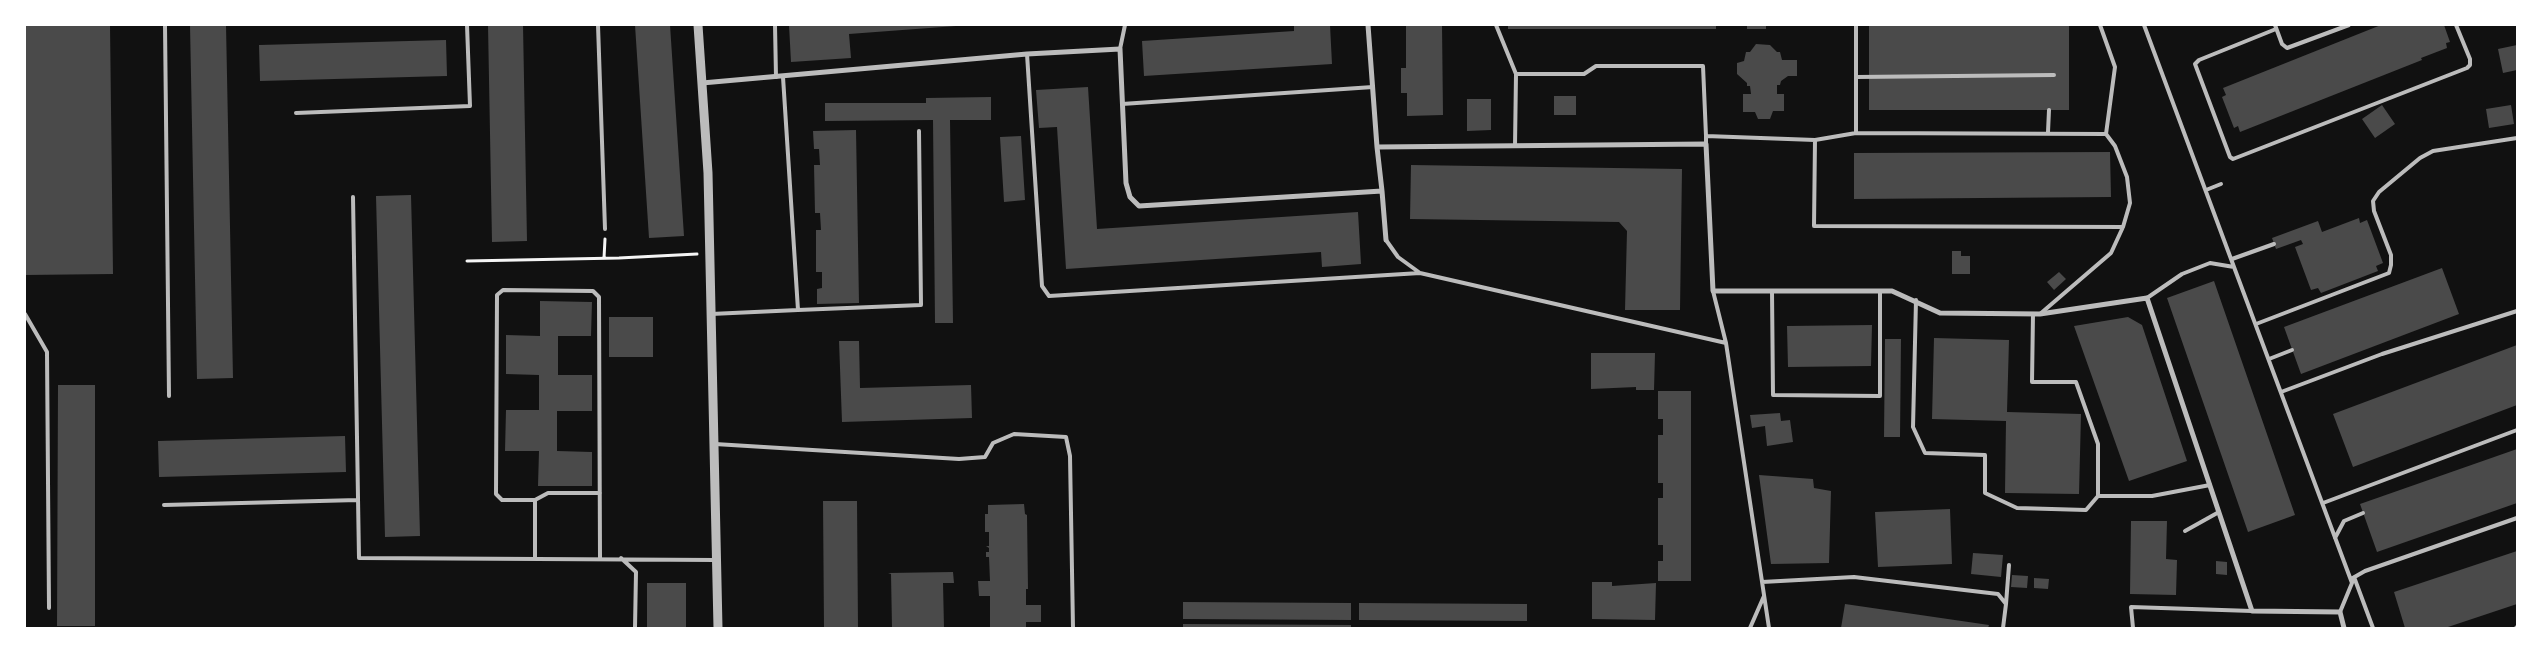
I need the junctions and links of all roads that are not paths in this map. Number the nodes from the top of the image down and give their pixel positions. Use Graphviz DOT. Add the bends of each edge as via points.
graph roads {
  1 [pos="165,25"];
  2 [pos="467,25"];
  3 [pos="598,25"];
  4 [pos="698,25"];
  5 [pos="775,25"];
  6 [pos="1125,25"];
  7 [pos="1368,25"];
  8 [pos="1496,25"];
  9 [pos="1856,25"];
  10 [pos="2100,25"];
  11 [pos="2144,25"];
  12 [pos="2348,25"];
  13 [pos="2456,25"];
  14 [pos="2275,27"];
  15 [pos="1120,50"];
  16 [pos="1027,54"];
  17 [pos="1516,74"];
  18 [pos="2054,76"];
  19 [pos="780,77"];
  20 [pos="1856,77"];
  21 [pos="702,83"];
  22 [pos="1373,87"];
  23 [pos="1122,104"];
  24 [pos="2049,110"];
  25 [pos="296,114"];
  26 [pos="919,130"];
  27 [pos="2048,132"];
  28 [pos="1856,133"];
  29 [pos="2106,134"];
  30 [pos="1706,136"];
  31 [pos="2517,138"];
  32 [pos="1815,140"];
  33 [pos="1706,144"];
  34 [pos="1515,146"];
  35 [pos="1377,147"];
  36 [pos="2221,184"];
  37 [pos="2206,190"];
  38 [pos="1382,191"];
  39 [pos="353,197"];
  40 [pos="2123,227"];
  41 [pos="605,229"];
  42 [pos="1386,240"];
  43 [pos="2274,244"];
  44 [pos="2232,259"];
  45 [pos="2234,267"];
  46 [pos="1420,273"];
  47 [pos="1713,291"];
  48 [pos="1772,291"];
  49 [pos="1880,291"];
  50 [pos="2147,298"];
  51 [pos="1916,300"];
  52 [pos="798,310"];
  53 [pos="2517,312"];
  54 [pos="25,314"];
  55 [pos="711,314"];
  56 [pos="2033,314"];
  57 [pos="2040,314"];
  58 [pos="2256,324"];
  59 [pos="1726,342"];
  60 [pos="2292,350"];
  61 [pos="2269,359"];
  62 [pos="2281,392"];
  63 [pos="169,396"];
  64 [pos="2517,430"];
  65 [pos="714,444"];
  66 [pos="2210,485"];
  67 [pos="600,493"];
  68 [pos="2098,496"];
  69 [pos="358,500"];
  70 [pos="536,500"];
  71 [pos="2323,503"];
  72 [pos="164,505"];
  73 [pos="2219,512"];
  74 [pos="2363,513"];
  75 [pos="2517,518"];
  76 [pos="2185,531"];
  77 [pos="2335,538"];
  78 [pos="535,558"];
  79 [pos="600,558"];
  80 [pos="621,558"];
  81 [pos="717,560"];
  82 [pos="2009,565"];
  83 [pos="2353,578"];
  84 [pos="1762,582"];
  85 [pos="1764,596"];
  86 [pos="2006,604"];
  87 [pos="49,608"];
  88 [pos="2252,611"];
  89 [pos="2340,612"];
  90 [pos="635,628"];
  91 [pos="718,628"];
  92 [pos="1073,628"];
  93 [pos="1750,628"];
  94 [pos="1769,628"];
  95 [pos="2003,628"];
  96 [pos="2132,628"];
  97 [pos="2344,628"];
  98 [pos="2373,628"];
  1 -- 63 [label="lane"];
  2 -- 25 [label="lane" via="470,106"];
  3 -- 41 [label="lane"];
  4 -- 21 [label="street"];
  5 -- 19 [label="lane"];
  6 -- 15 [label="lane"];
  7 -- 22 [label="street"];
  8 -- 17 [label="lane"];
  9 -- 20 [label="lane"];
  10 -- 29 [label="lane" via="2115,67"];
  11 -- 37 [label="lane"];
  12 -- 14 [label="lane" via="2286,48"];
  13 -- 14 [label="lane" via="2470,59 2467,68 2233,160 2195,64"];
  15 -- 16 [label="street"];
  15 -- 23 [label="street"];
  16 -- 19 [label="street"];
  16 -- 46 [label="lane" via="1042,286 1049,296"];
  17 -- 30 [label="lane" via="1584,74 1596,66 1703,66"];
  17 -- 34 [label="lane"];
  18 -- 20 [label="lane"];
  19 -- 21 [label="street"];
  19 -- 52 [label="lane"];
  20 -- 28 [label="lane"];
  21 -- 55 [label="street"];
  22 -- 23 [label="lane"];
  22 -- 35 [label="street"];
  23 -- 38 [label="street" via="1126,183 1130,197 1139,206"];
  24 -- 27 [label="lane"];
  26 -- 52 [label="lane" via="920,305"];
  27 -- 28 [label="lane"];
  27 -- 29 [label="lane"];
  28 -- 32 [label="lane"];
  29 -- 40 [label="lane" via="2115,146 2127,178 2130,202"];
  30 -- 32 [label="lane"];
  30 -- 33 [label="lane"];
  31 -- 58 [label="lane" via="2433,151 2420,158 2379,192 2373,201 2391,256 2388,273"];
  32 -- 40 [label="lane" via="1814,226"];
  33 -- 34 [label="street"];
  33 -- 47 [label="street"];
  34 -- 35 [label="street"];
  35 -- 38 [label="street"];
  36 -- 37 [label="lane"];
  37 -- 44 [label="lane"];
  38 -- 42 [label="street"];
  39 -- 69 [label="lane"];
  40 -- 57 [label="lane" via="2111,253"];
  42 -- 46 [label="lane" via="1398,257"];
  43 -- 44 [label="lane"];
  44 -- 45 [label="lane"];
  45 -- 50 [label="lane" via="2210,263 2182,274"];
  45 -- 58 [label="lane"];
  46 -- 59 [label="lane"];
  47 -- 48 [label="street"];
  47 -- 59 [label="lane"];
  48 -- 49 [label="street"];
  48 -- 49 [label="lane" via="1773,395 1880,396"];
  49 -- 51 [label="street" via="1892,291"];
  50 -- 57 [label="street"];
  50 -- 66 [label="street"];
  51 -- 56 [label="street" via="1940,313"];
  51 -- 68 [label="lane" via="1913,427 1925,453 1985,454 1985,493 2017,508 2086,510"];
  52 -- 55 [label="lane"];
  53 -- 62 [label="lane" via="2382,354"];
  54 -- 87 [label="lane" via="46,352"];
  55 -- 65 [label="street"];
  56 -- 57 [label="street"];
  56 -- 68 [label="lane" via="2032,382 2076,382 2098,444"];
  58 -- 61 [label="lane"];
  59 -- 84 [label="lane"];
  60 -- 61 [label="lane"];
  61 -- 62 [label="lane"];
  62 -- 71 [label="lane"];
  64 -- 71 [label="lane"];
  65 -- 81 [label="street"];
  65 -- 92 [label="lane" via="959,459 985,456 993,443 1014,434 1066,438 1070,456"];
  66 -- 68 [label="lane" via="2152,496"];
  66 -- 73 [label="street"];
  67 -- 70 [label="lane" via="548,493"];
  67 -- 70 [label="lane" via="599,297 593,291 503,290 497,295 496,494 502,500"];
  67 -- 79 [label="lane"];
  69 -- 72 [label="lane"];
  69 -- 78 [label="lane" via="359,558"];
  70 -- 78 [label="lane"];
  71 -- 77 [label="lane"];
  73 -- 76 [label="lane"];
  73 -- 88 [label="street"];
  74 -- 77 [label="lane" via="2344,520"];
  75 -- 83 [label="lane"];
  77 -- 83 [label="lane"];
  78 -- 79 [label="lane"];
  79 -- 80 [label="lane"];
  80 -- 81 [label="lane"];
  80 -- 90 [label="lane" via="636,572"];
  81 -- 91 [label="street"];
  82 -- 86 [label="lane"];
  83 -- 89 [label="lane"];
  83 -- 98 [label="lane"];
  84 -- 85 [label="lane"];
  84 -- 86 [label="lane" via="1854,577 1998,594"];
  85 -- 93 [label="lane"];
  85 -- 94 [label="lane"];
  86 -- 95 [label="lane"];
  88 -- 89 [label="street"];
  88 -- 96 [label="lane" via="2131,607"];
  89 -- 97 [label="street"];
}
